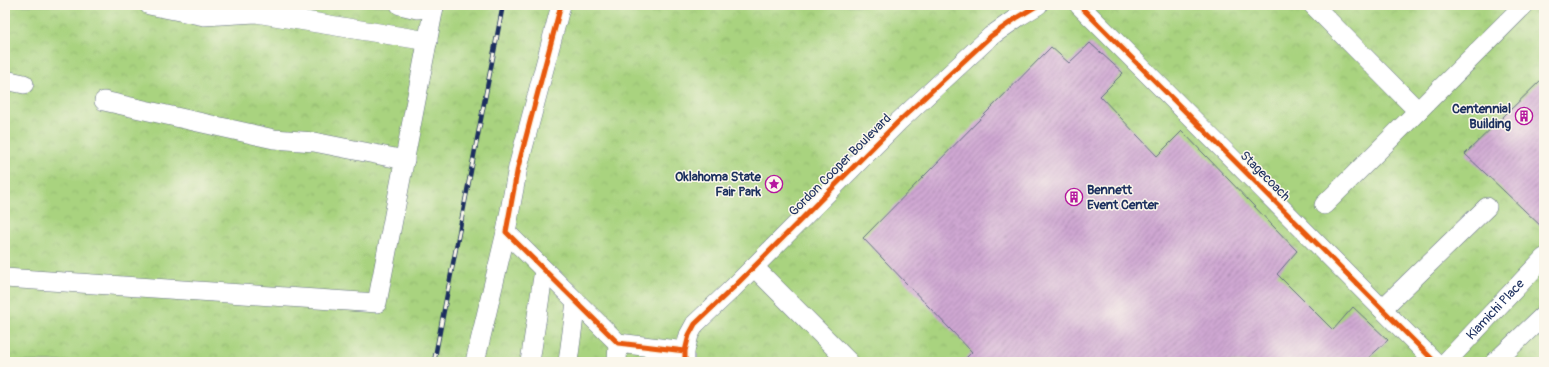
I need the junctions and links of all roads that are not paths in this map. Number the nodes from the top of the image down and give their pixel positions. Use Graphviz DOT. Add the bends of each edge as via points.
graph roads {
  1 [pos="149,5"];
  2 [pos="400,5"];
  3 [pos="561,5"];
  4 [pos="1038,5"];
  5 [pos="1079,5"];
  6 [pos="1313,5"];
  7 [pos="1524,5"];
  8 [pos="435,6"];
  9 [pos="428,41"];
  10 [pos="5,80"];
  11 [pos="24,84"];
  12 [pos="104,101"];
  13 [pos="1418,111"];
  14 [pos="405,160"];
  15 [pos="1324,205"];
  16 [pos="1487,207"];
  17 [pos="506,232"];
  18 [pos="1544,258"];
  19 [pos="754,267"];
  20 [pos="544,270"];
  21 [pos="5,278"];
  22 [pos="576,302"];
  23 [pos="1382,309"];
  24 [pos="1544,314"];
  25 [pos="618,343"];
  26 [pos="686,357"];
  27 [pos="475,362"];
  28 [pos="530,362"];
  29 [pos="568,362"];
  30 [pos="617,362"];
  31 [pos="848,362"];
  32 [pos="1435,362"];
  33 [pos="1446,362"];
  34 [pos="1495,362"];
  1 -- 9 [label="street" via="204,16 256,12"];
  2 -- 8 [label="street" via="418,9"];
  3 -- 17 [label="street" via="518,167"];
  4 -- 19 [label="street, Gordon Cooper Boulevard" via="991,36 898,122"];
  5 -- 23 [label="street, Stagecoach"];
  6 -- 13 [label="street"];
  7 -- 13 [label="street"];
  8 -- 9 [label="street"];
  9 -- 14 [label="street"];
  10 -- 11 [label="street"];
  12 -- 14 [label="street" via="267,138 314,142"];
  13 -- 15 [label="street"];
  14 -- 21 [label="street" via="377,303"];
  16 -- 23 [label="street"];
  17 -- 20 [label="street"];
  17 -- 27 [label="street"];
  18 -- 33 [label="street, Kiamichi Place"];
  19 -- 26 [label="street, Gordon Cooper Boulevard" via="695,324 689,335"];
  19 -- 31 [label="street"];
  20 -- 22 [label="street"];
  20 -- 28 [label="street"];
  22 -- 25 [label="street"];
  22 -- 29 [label="street"];
  23 -- 32 [label="street, Stagecoach"];
  24 -- 34 [label="street"];
  25 -- 26 [label="street"];
  25 -- 30 [label="street"];
}
